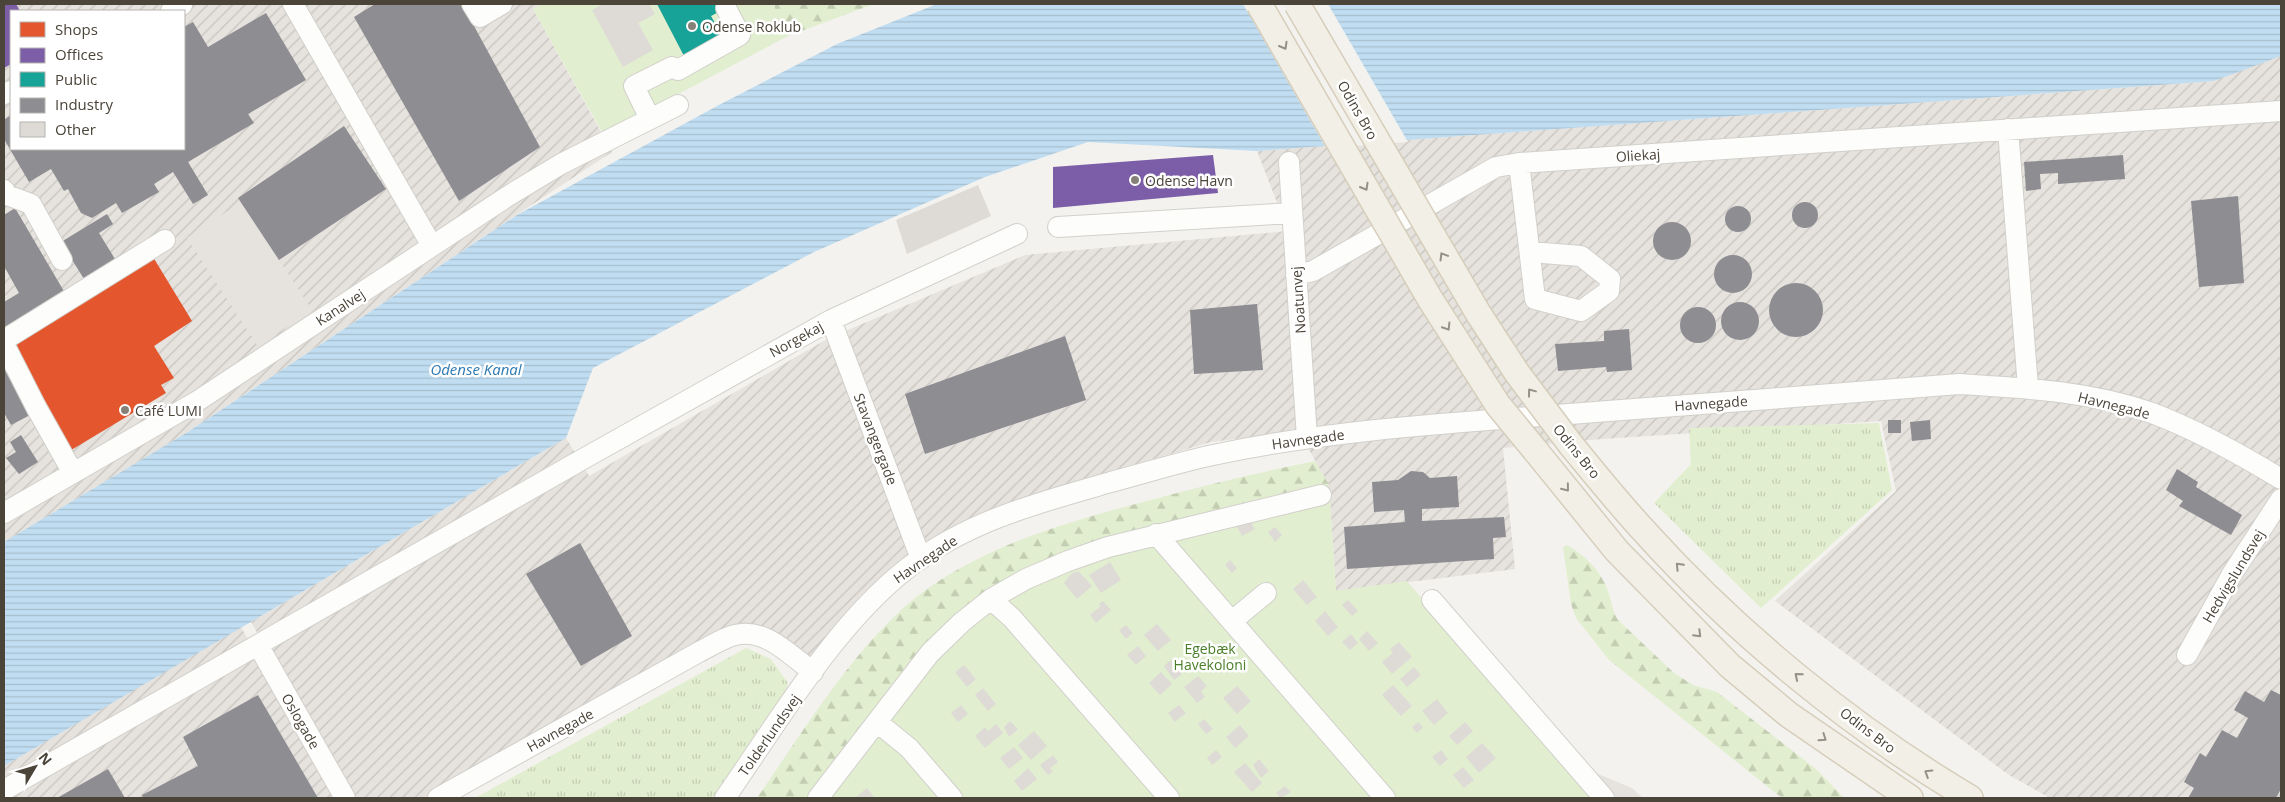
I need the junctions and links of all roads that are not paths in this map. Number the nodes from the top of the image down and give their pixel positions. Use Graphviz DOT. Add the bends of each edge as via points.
graph roads {
  1 [pos="293,4"];
  2 [pos="472,4"];
  3 [pos="502,4"];
  4 [pos="1259,4"];
  5 [pos="1297,4"];
  6 [pos="726,8"];
  7 [pos="678,105"];
  8 [pos="2281,111"];
  9 [pos="650,119"];
  10 [pos="2008,129"];
  11 [pos="1289,162"];
  12 [pos="1519,163"];
  13 [pos="4,190"];
  14 [pos="1292,213"];
  15 [pos="1058,227"];
  16 [pos="1017,234"];
  17 [pos="165,240"];
  18 [pos="432,246"];
  19 [pos="1530,252"];
  20 [pos="62,260"];
  21 [pos="1296,275"];
  22 [pos="831,320"];
  23 [pos="4,340"];
  24 [pos="4,344"];
  25 [pos="2028,388"];
  26 [pos="1307,438"];
  27 [pos="73,473"];
  28 [pos="2281,479"];
  29 [pos="1321,495"];
  30 [pos="2281,499"];
  31 [pos="4,513"];
  32 [pos="1156,534"];
  33 [pos="921,559"];
  34 [pos="1266,593"];
  35 [pos="991,599"];
  36 [pos="1432,600"];
  37 [pos="1232,621"];
  38 [pos="258,645"];
  39 [pos="2187,655"];
  40 [pos="813,672"];
  41 [pos="877,722"];
  42 [pos="4,790"];
  43 [pos="345,798"];
  44 [pos="438,798"];
  45 [pos="725,798"];
  46 [pos="818,798"];
  47 [pos="952,798"];
  48 [pos="1169,798"];
  49 [pos="1385,798"];
  50 [pos="1604,798"];
  51 [pos="1910,798"];
  52 [pos="1970,798"];
  1 -- 18 [label="street"];
  2 -- 3 [label="street" via="480,17"];
  4 -- 51 [label="main road, one-way, bridge" via="1430,299 1498,405 1617,551 1730,666 1789,715"];
  52 -- 5 [label="main road, Odins Bro, one-way, bridge" via="1924,771 1809,686 1752,638 1645,532 1571,445 1517,373 1478,313"];
  6 -- 9 [label="street" via="740,35 678,70 672,67 634,86"];
  7 -- 9 [label="street, Kanalvej"];
  8 -- 10 [label="street, Oliekaj"];
  9 -- 18 [label="street, Kanalvej" via="561,164"];
  10 -- 12 [label="street, Oliekaj"];
  10 -- 25 [label="street"];
  11 -- 14 [label="street, Noatunvej"];
  12 -- 19 [label="street"];
  12 -- 21 [label="street, Oliekaj" via="1496,166 1313,271"];
  13 -- 20 [label="street" via="7,195 31,204"];
  14 -- 15 [label="street"];
  14 -- 21 [label="street, Noatunvej"];
  16 -- 22 [label="street, Norgekaj"];
  17 -- 23 [label="street"];
  18 -- 27 [label="street, Kanalvej" via="196,402"];
  21 -- 26 [label="street, Noatunvej"];
  22 -- 33 [label="street, Stavangergade"];
  22 -- 38 [label="street, Norgekaj" via="582,458"];
  24 -- 27 [label="street"];
  25 -- 26 [label="street, Havnegade" via="1959,384 1415,426"];
  25 -- 28 [label="street, Havnegade" via="2090,396 2151,413 2225,446"];
  26 -- 33 [label="street, Havnegade" via="1216,454 1033,504 953,538"];
  27 -- 31 [label="street, Kanalvej"];
  29 -- 32 [label="street"];
  30 -- 39 [label="street, Hedvigslundsvej" via="2232,574"];
  32 -- 35 [label="street" via="1068,561"];
  32 -- 37 [label="street"];
  33 -- 40 [label="street, Havnegade" via="879,592 854,618"];
  34 -- 37 [label="street"];
  35 -- 41 [label="street" via="930,653"];
  35 -- 48 [label="street" via="1012,618"];
  36 -- 50 [label="street"];
  37 -- 49 [label="street"];
  38 -- 42 [label="street, Norgekaj"];
  38 -- 43 [label="street, Oslogade"];
  40 -- 44 [label="street, Havnegade" via="756,634 735,635"];
  40 -- 45 [label="street, Tolderlundsvej"];
  41 -- 46 [label="street"];
  41 -- 47 [label="street" via="909,748"];
}
